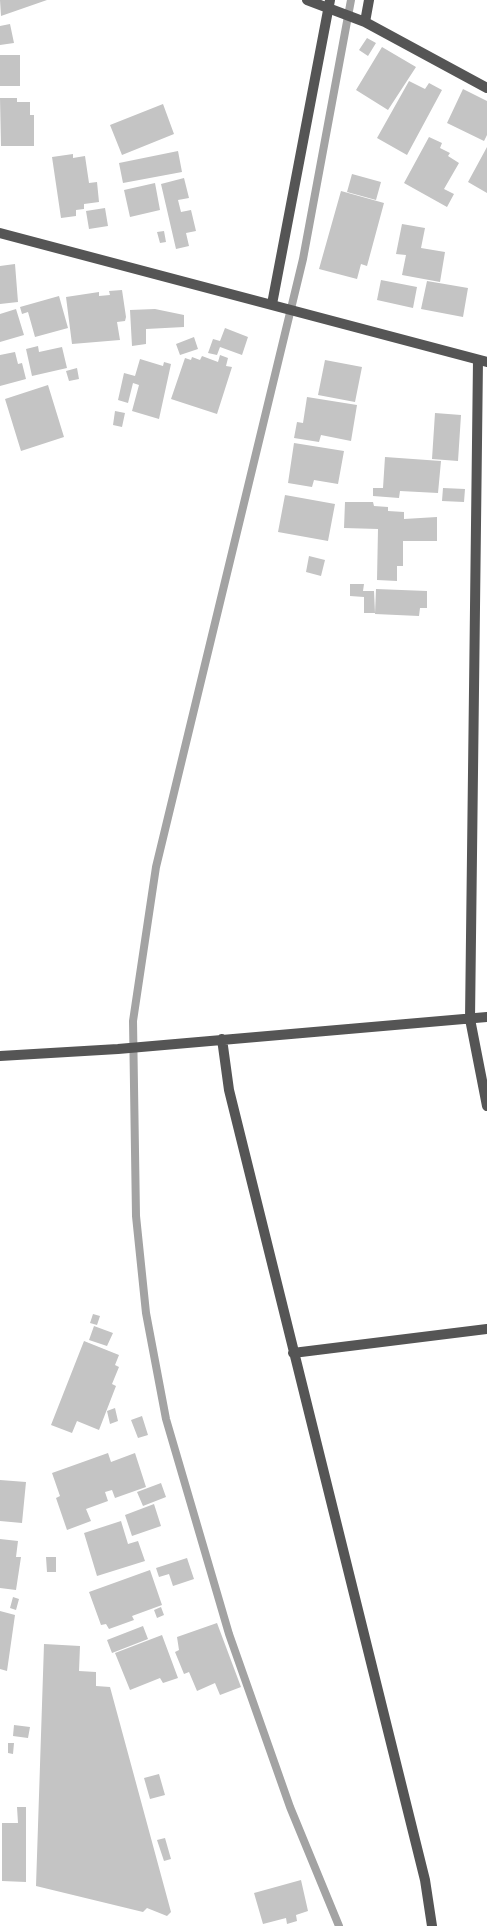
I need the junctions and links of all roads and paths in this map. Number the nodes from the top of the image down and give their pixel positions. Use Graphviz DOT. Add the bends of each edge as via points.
graph roads {
  1 [pos="307,0"];
  2 [pos="369,0"];
  3 [pos="329,4"];
  4 [pos="365,22"];
  5 [pos="487,88"];
  6 [pos="0,233"];
  7 [pos="272,304"];
  8 [pos="482,361"];
  9 [pos="487,1017"];
  10 [pos="470,1019"];
  11 [pos="222,1039"];
  12 [pos="0,1056"];
  13 [pos="487,1106"];
  14 [pos="487,1329"];
  15 [pos="293,1353"];
  16 [pos="432,1926"];
  1 -- 3 [label="street"];
  2 -- 4 [label="street"];
  3 -- 4 [label="street"];
  3 -- 7 [label="street"];
  4 -- 5 [label="street"];
  6 -- 7 [label="street"];
  7 -- 8 [label="street"];
  8 -- 10 [label="street"];
  9 -- 10 [label="street"];
  10 -- 11 [label="street"];
  10 -- 13 [label="street"];
  11 -- 12 [label="street"];
  11 -- 15 [label="street" via="229,1090"];
  14 -- 15 [label="street"];
  15 -- 16 [label="street" via="424,1880"];
}
